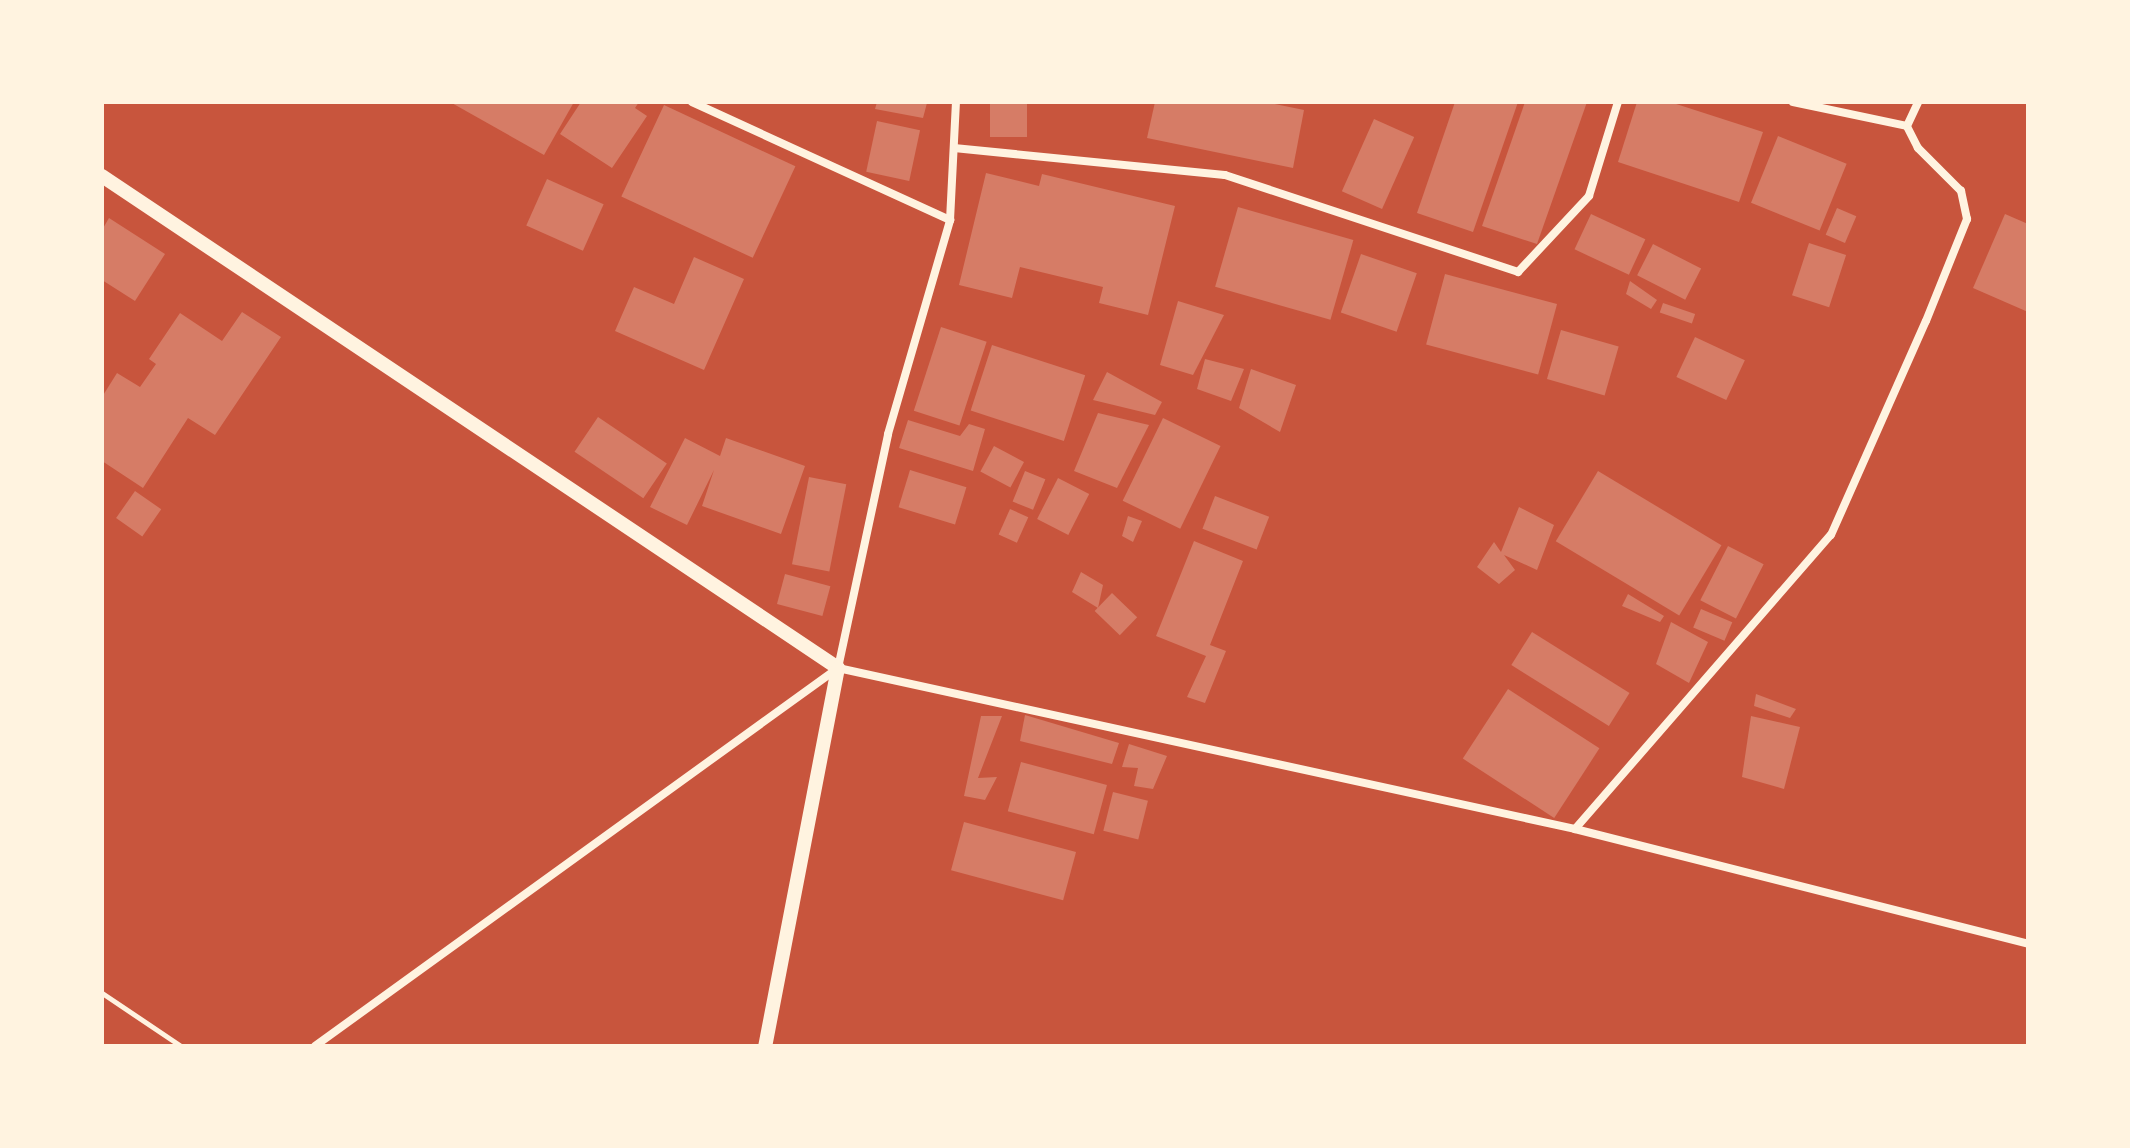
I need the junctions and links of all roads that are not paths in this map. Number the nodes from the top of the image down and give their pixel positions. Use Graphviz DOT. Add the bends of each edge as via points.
graph roads {
  1 [pos="692,102"];
  2 [pos="956,102"];
  3 [pos="1618,102"];
  4 [pos="1793,102"];
  5 [pos="1918,102"];
  6 [pos="1907,126"];
  7 [pos="954,148"];
  8 [pos="102,176"];
  9 [pos="950,220"];
  10 [pos="838,668"];
  11 [pos="1575,829"];
  12 [pos="2028,944"];
  13 [pos="315,1046"];
  14 [pos="765,1046"];
  1 -- 9 [label="street"];
  2 -- 7 [label="street"];
  3 -- 7 [label="street" via="1589,196 1518,272 1225,175"];
  4 -- 6 [label="street"];
  5 -- 6 [label="street"];
  6 -- 11 [label="street" via="1918,148 1961,191 1967,219 1831,535"];
  7 -- 9 [label="street"];
  8 -- 10 [label="street"];
  9 -- 10 [label="street" via="888,434"];
  10 -- 11 [label="street"];
  10 -- 13 [label="street"];
  10 -- 14 [label="street"];
  11 -- 12 [label="street"];
}
